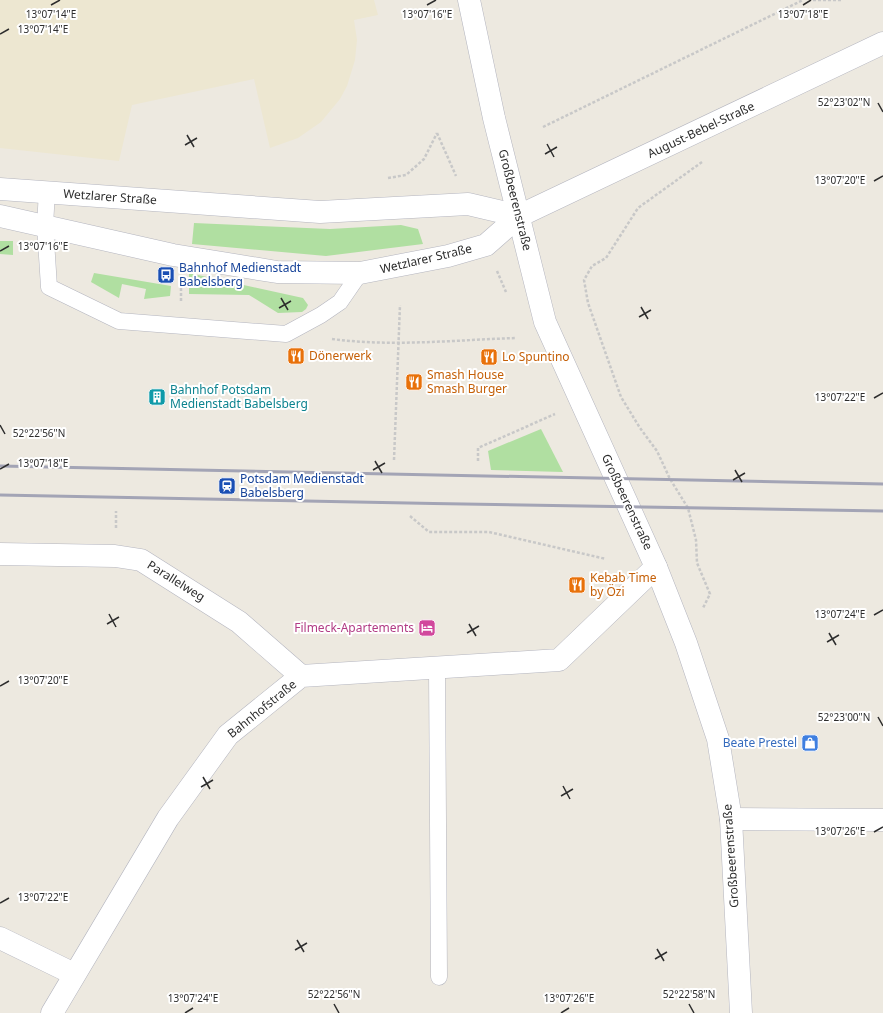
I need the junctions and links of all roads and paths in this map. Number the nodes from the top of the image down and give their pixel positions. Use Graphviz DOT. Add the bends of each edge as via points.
graph roads {
  1 [pos="469,0"];
  2 [pos="804,0"];
  3 [pos="814,0"];
  4 [pos="841,0"];
  5 [pos="883,43"];
  6 [pos="543,126"];
  7 [pos="437,133"];
  8 [pos="704,160"];
  9 [pos="384,178"];
  10 [pos="0,189"];
  11 [pos="47,192"];
  12 [pos="0,216"];
  13 [pos="519,216"];
  14 [pos="45,225"];
  15 [pos="486,245"];
  16 [pos="360,273"];
  17 [pos="507,294"];
  18 [pos="400,305"];
  19 [pos="286,334"];
  20 [pos="516,338"];
  21 [pos="399,342"];
  22 [pos="556,414"];
  23 [pos="394,460"];
  24 [pos="478,461"];
  25 [pos="410,516"];
  26 [pos="0,554"];
  27 [pos="606,560"];
  28 [pos="656,566"];
  29 [pos="710,594"];
  30 [pos="437,668"];
  31 [pos="301,676"];
  32 [pos="731,819"];
  33 [pos="883,820"];
  34 [pos="0,938"];
  35 [pos="74,974"];
  36 [pos="439,977"];
  37 [pos="52,1013"];
  38 [pos="741,1013"];
  1 -- 13 [label="street, Großbeerenstraße" via="494,118"];
  2 -- 6 [label="path"];
  3 -- 4 [label="path"];
  5 -- 13 [label="street, August-Bebel-Straße"];
  7 -- 9 [label="path" via="424,159 406,175"];
  8 -- 29 [label="path" via="638,208 606,258 592,266 584,280 588,303 621,397 657,451 688,508 696,540 697,563"];
  10 -- 11 [label="street, Wetzlarer Straße"];
  11 -- 13 [label="street, Wetzlarer Straße" via="320,212 468,204"];
  11 -- 14 [label="lane"];
  12 -- 14 [label="street, Wetzlarer Straße"];
  13 -- 15 [label="street, Wetzlarer Straße"];
  13 -- 28 [label="street, Großbeerenstraße" via="545,322"];
  14 -- 16 [label="street, Wetzlarer Straße" via="173,254 276,272"];
  14 -- 19 [label="lane" via="49,287 119,321"];
  15 -- 16 [label="street, Wetzlarer Straße" via="448,256"];
  15 -- 17 [label="path"];
  16 -- 19 [label="lane" via="340,302"];
  18 -- 21 [label="path"];
  19 -- 21 [label="path" via="353,342"];
  20 -- 21 [label="path"];
  21 -- 23 [label="path"];
  22 -- 24 [label="path" via="478,448"];
  25 -- 27 [label="path" via="429,532 489,532"];
  26 -- 31 [label="street, Parallelweg" via="115,556 141,560 239,622"];
  28 -- 30 [label="street, Bahnhofstraße" via="559,660"];
  28 -- 32 [label="street, Großbeerenstraße" via="686,643 718,739"];
  30 -- 31 [label="street, Bahnhofstraße"];
  30 -- 36 [label="lane"];
  31 -- 35 [label="street, Bahnhofstraße" via="228,735 168,818"];
  32 -- 33 [label="street"];
  32 -- 38 [label="street, Großbeerenstraße"];
  34 -- 35 [label="street"];
  35 -- 37 [label="street, Bahnhofstraße"];
}
